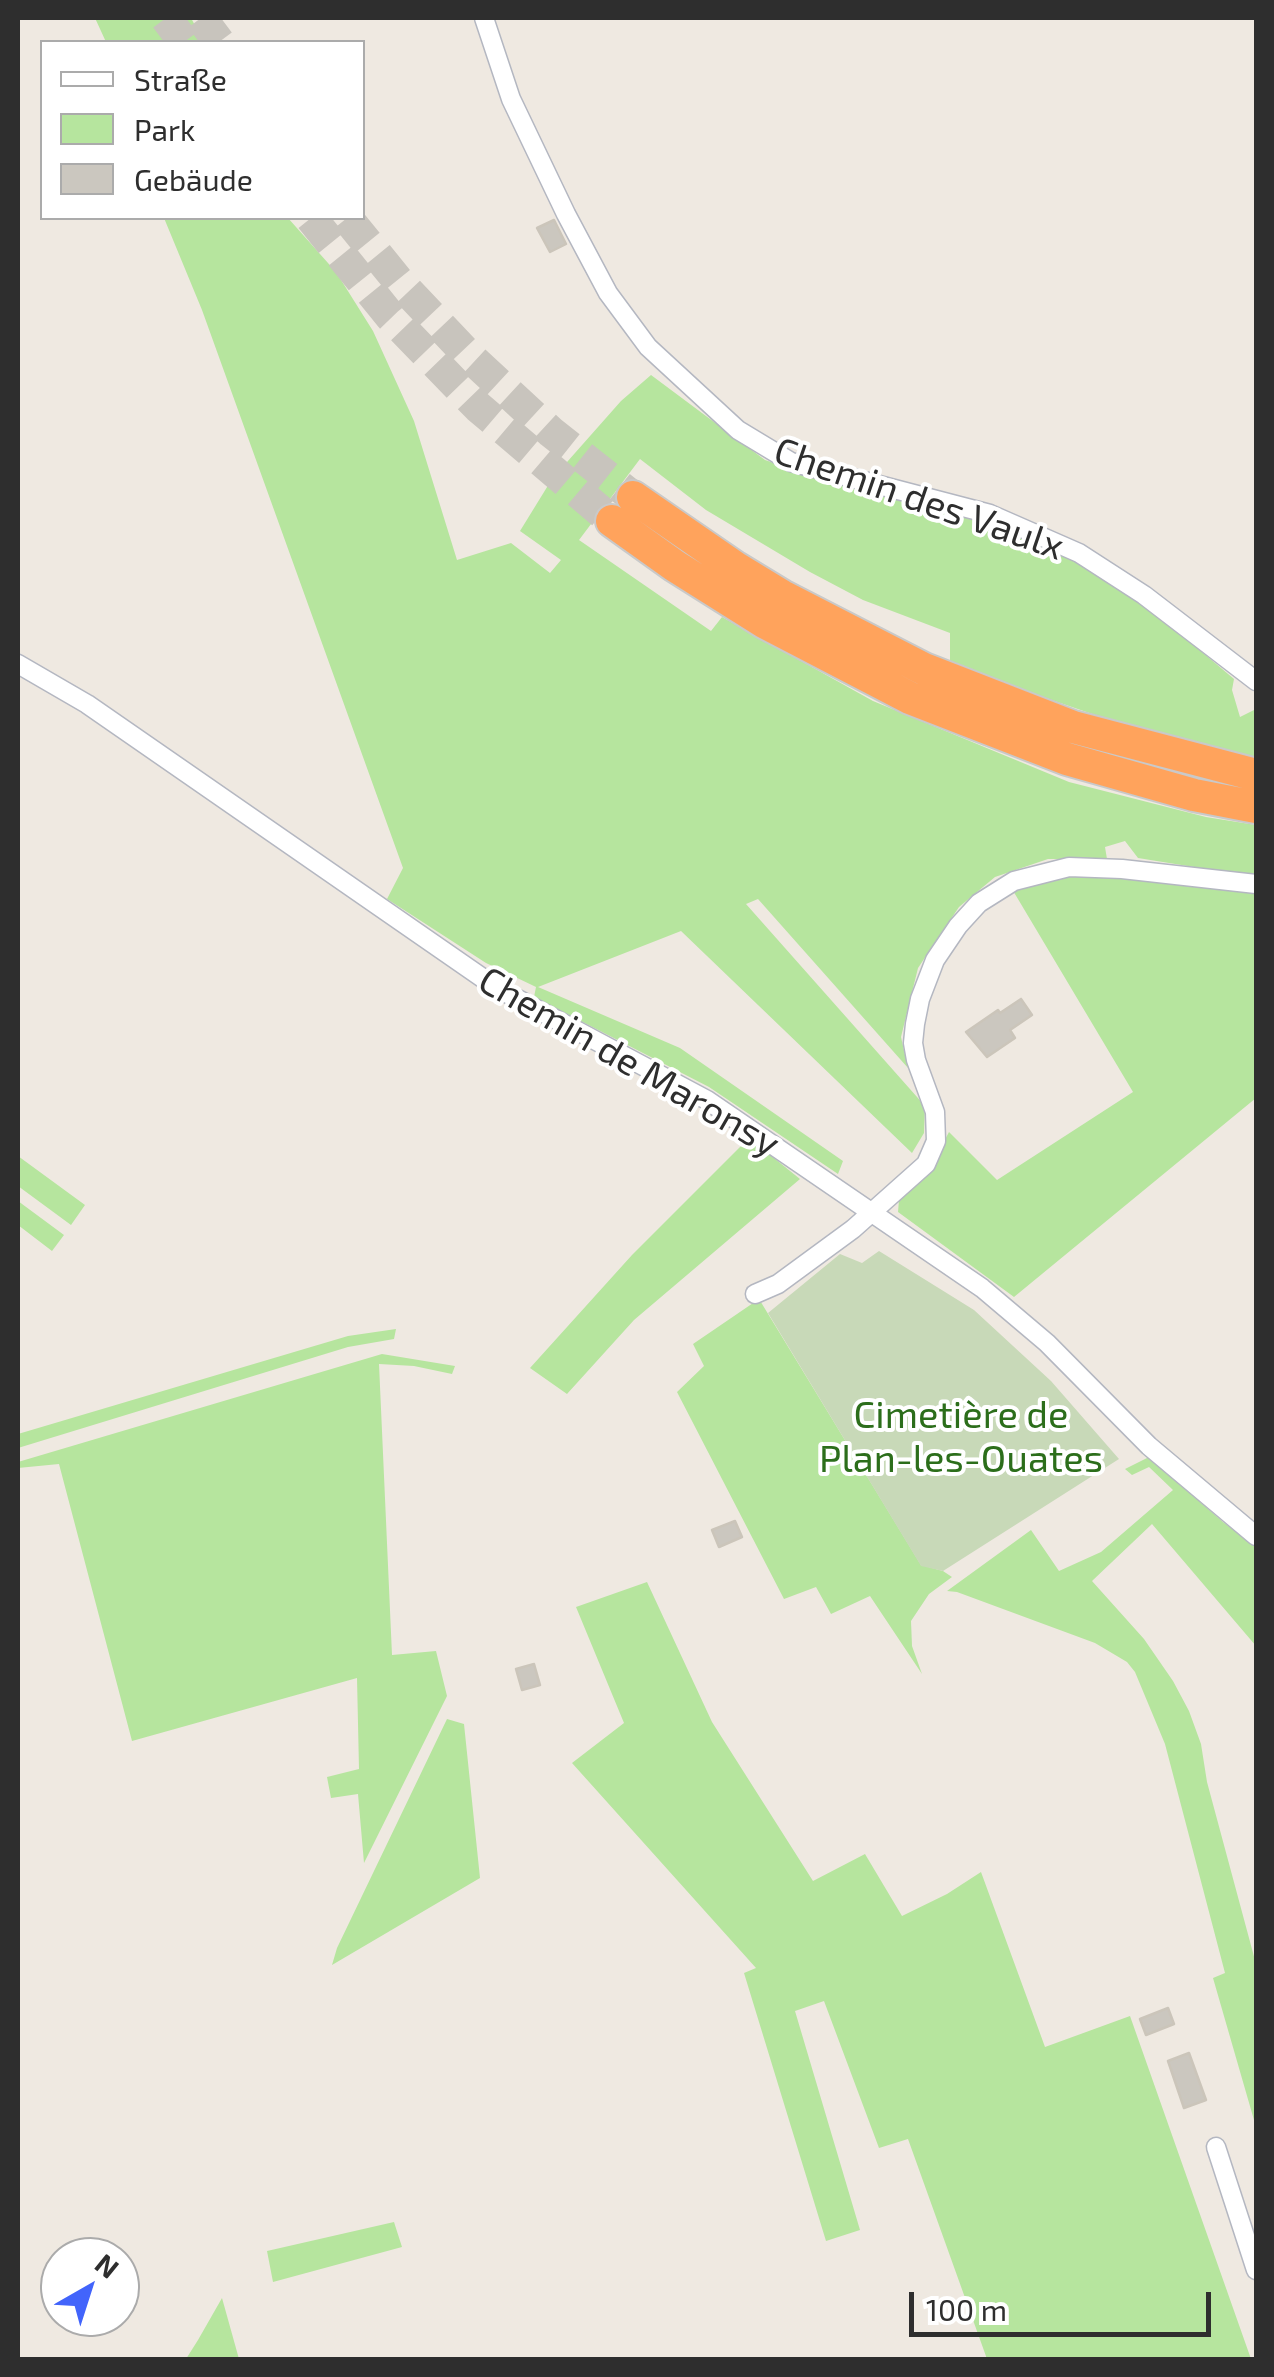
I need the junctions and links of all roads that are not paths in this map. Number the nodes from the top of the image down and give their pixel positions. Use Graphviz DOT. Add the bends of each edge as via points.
graph roads {
  1 [pos="484,18"];
  2 [pos="18,664"];
  3 [pos="1256,681"];
  4 [pos="1256,775"];
  5 [pos="1256,807"];
  6 [pos="1256,884"];
  7 [pos="873,1213"];
  8 [pos="755,1294"];
  9 [pos="1256,1536"];
  10 [pos="1216,2147"];
  11 [pos="1256,2270"];
  1 -- 3 [label="street, Chemin des Vaulx" via="511,99 608,292 648,346 738,430 791,462 990,514 1079,553"];
  2 -- 7 [label="street, Chemin de Maronsy" via="87,704 497,988 707,1100"];
  4 -- 5 [label="highway" via="1073,727 924,669 622,508 675,566 764,622 910,698 1067,759"];
  6 -- 7 [label="street" via="1069,868 1014,881 980,903 935,960 914,1024 916,1060 935,1112 932,1153"];
  7 -- 8 [label="street"];
  7 -- 9 [label="street, Chemin de Maronsy" via="1014,1313 1149,1446"];
  10 -- 11 [label="street"];
}
